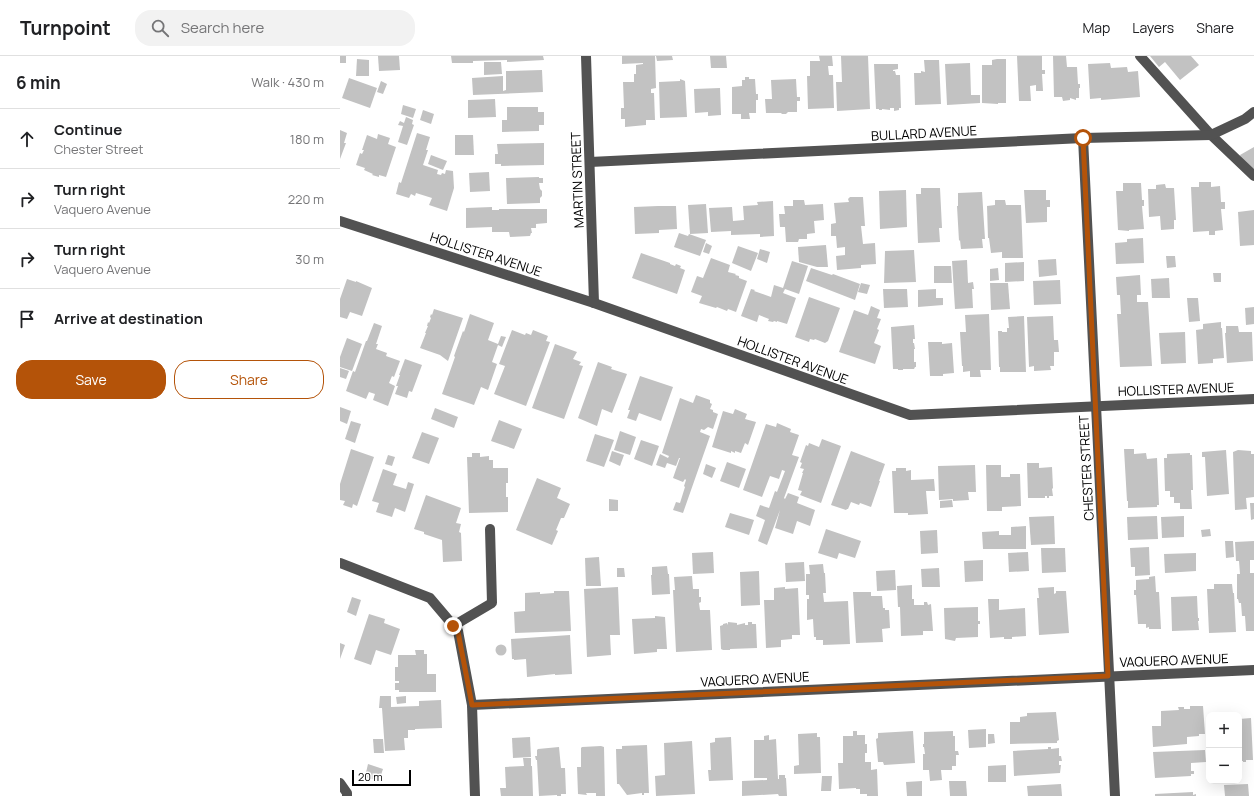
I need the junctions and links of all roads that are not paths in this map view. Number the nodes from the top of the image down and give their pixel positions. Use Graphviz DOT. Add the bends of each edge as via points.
graph roads {
  1 [pos="586,56"];
  2 [pos="1140,56"];
  3 [pos="1254,112"];
  4 [pos="1211,134"];
  5 [pos="1083,138"];
  6 [pos="590,162"];
  7 [pos="1254,176"];
  8 [pos="340,221"];
  9 [pos="594,303"];
  10 [pos="1254,399"];
  11 [pos="1096,406"];
  12 [pos="490,529"];
  13 [pos="340,563"];
  14 [pos="453,626"];
  15 [pos="1254,670"];
  16 [pos="1108,676"];
  17 [pos="472,705"];
  18 [pos="340,783"];
  19 [pos="347,796"];
  20 [pos="475,796"];
  21 [pos="1115,796"];
  1 -- 6 [label="street, MARTIN STREET"];
  2 -- 4 [label="street"];
  3 -- 4 [label="street, BULLARD AVENUE" via="1245,119"];
  4 -- 5 [label="street, BULLARD AVENUE"];
  4 -- 7 [label="street"];
  5 -- 6 [label="street, BULLARD AVENUE"];
  5 -- 11 [label="street, CHESTER STREET"];
  6 -- 9 [label="street, MARTIN STREET"];
  8 -- 9 [label="street, HOLLISTER AVENUE"];
  9 -- 11 [label="street, HOLLISTER AVENUE" via="910,415"];
  10 -- 11 [label="street, HOLLISTER AVENUE"];
  11 -- 16 [label="street, CHESTER STREET"];
  12 -- 14 [label="street" via="492,603"];
  13 -- 14 [label="street" via="430,598"];
  14 -- 17 [label="street" via="458,632"];
  15 -- 16 [label="street, VAQUERO AVENUE"];
  16 -- 17 [label="street, VAQUERO AVENUE"];
  16 -- 21 [label="street, CHESTER STREET"];
  17 -- 20 [label="street"];
  18 -- 19 [label="street"];
}
